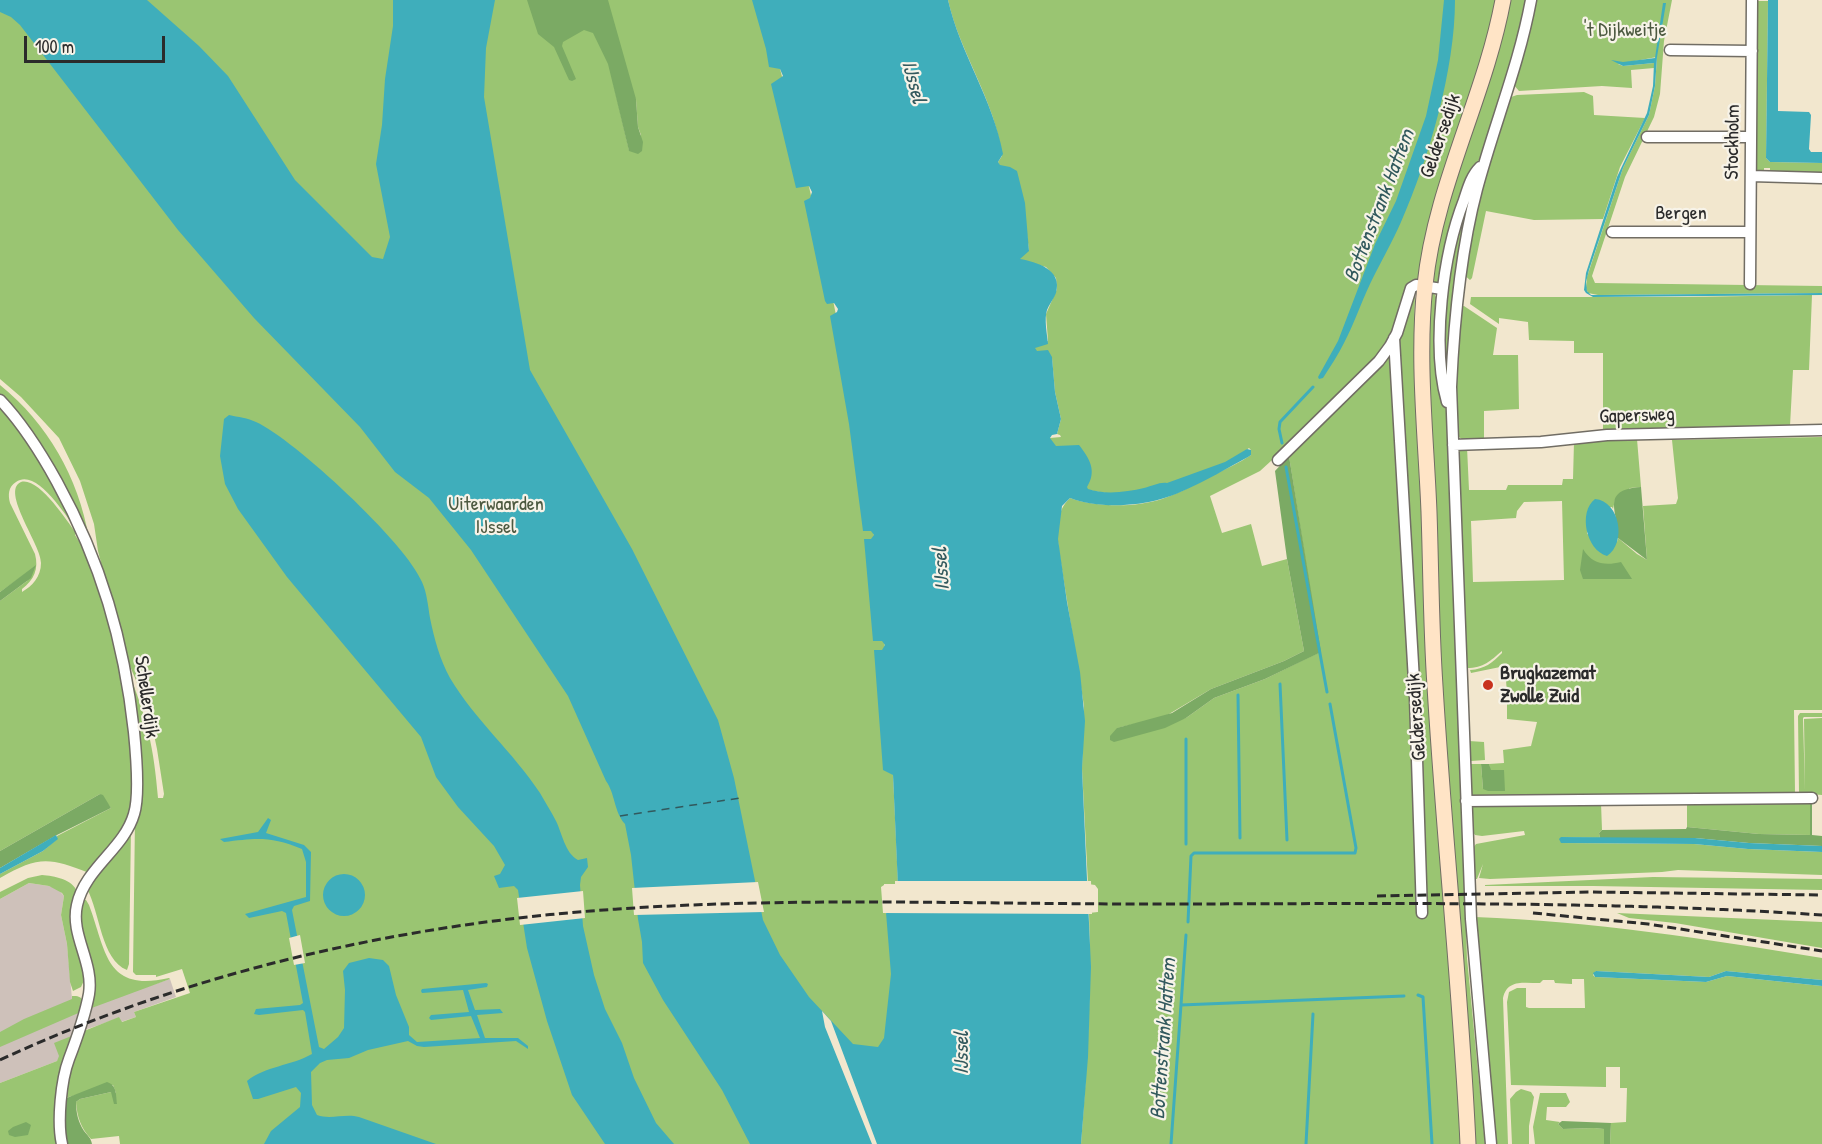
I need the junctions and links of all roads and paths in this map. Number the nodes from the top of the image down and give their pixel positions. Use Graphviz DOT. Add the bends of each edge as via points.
graph roads {
  1 [pos="1503,0"];
  2 [pos="1531,0"];
  3 [pos="1752,0"];
  4 [pos="1670,50"];
  5 [pos="1752,51"];
  6 [pos="1647,137"];
  7 [pos="1751,137"];
  8 [pos="1484,163"];
  9 [pos="1751,177"];
  10 [pos="1822,178"];
  11 [pos="1612,232"];
  12 [pos="1750,232"];
  13 [pos="1750,284"];
  14 [pos="1425,286"];
  15 [pos="1442,289"];
  16 [pos="1394,338"];
  17 [pos="0,400"];
  18 [pos="1451,413"];
  19 [pos="1822,430"];
  20 [pos="1453,445"];
  21 [pos="1278,460"];
  22 [pos="1812,798"];
  23 [pos="1466,801"];
  24 [pos="1422,913"];
  25 [pos="62,1144"];
  26 [pos="1468,1144"];
  27 [pos="1491,1144"];
  1 -- 14 [label="main road, Geldersedijk" via="1486,69 1443,197"];
  2 -- 8 [label="street"];
  3 -- 5 [label="street, Stockholm"];
  4 -- 5 [label="street"];
  5 -- 7 [label="street, Stockholm"];
  6 -- 7 [label="street"];
  7 -- 9 [label="street, Stockholm"];
  8 -- 15 [label="street" via="1472,176 1458,214"];
  8 -- 18 [label="street" via="1459,284"];
  9 -- 10 [label="street"];
  9 -- 12 [label="street, Stockholm"];
  11 -- 12 [label="street, Bergen"];
  12 -- 13 [label="street, Stockholm"];
  14 -- 15 [label="street"];
  14 -- 16 [label="street, Geldersedijk" via="1416,285 1409,291"];
  14 -- 26 [label="main road, Geldersedijk" via="1423,368 1435,685"];
  15 -- 18 [label="street" via="1440,352 1443,387"];
  16 -- 21 [label="street, Geldersedijk" via="1379,361"];
  16 -- 24 [label="street, Geldersedijk" via="1415,698"];
  17 -- 25 [label="street, Schellerdijk" via="40,451 93,555 122,654 136,750 135,812 127,830 86,881 76,906 77,930 88,965 89,994 65,1075 59,1125"];
  18 -- 20 [label="street"];
  19 -- 20 [label="street, Gapersweg" via="1607,435"];
  20 -- 23 [label="street"];
  22 -- 23 [label="street"];
  23 -- 27 [label="street" via="1471,919"];
}
